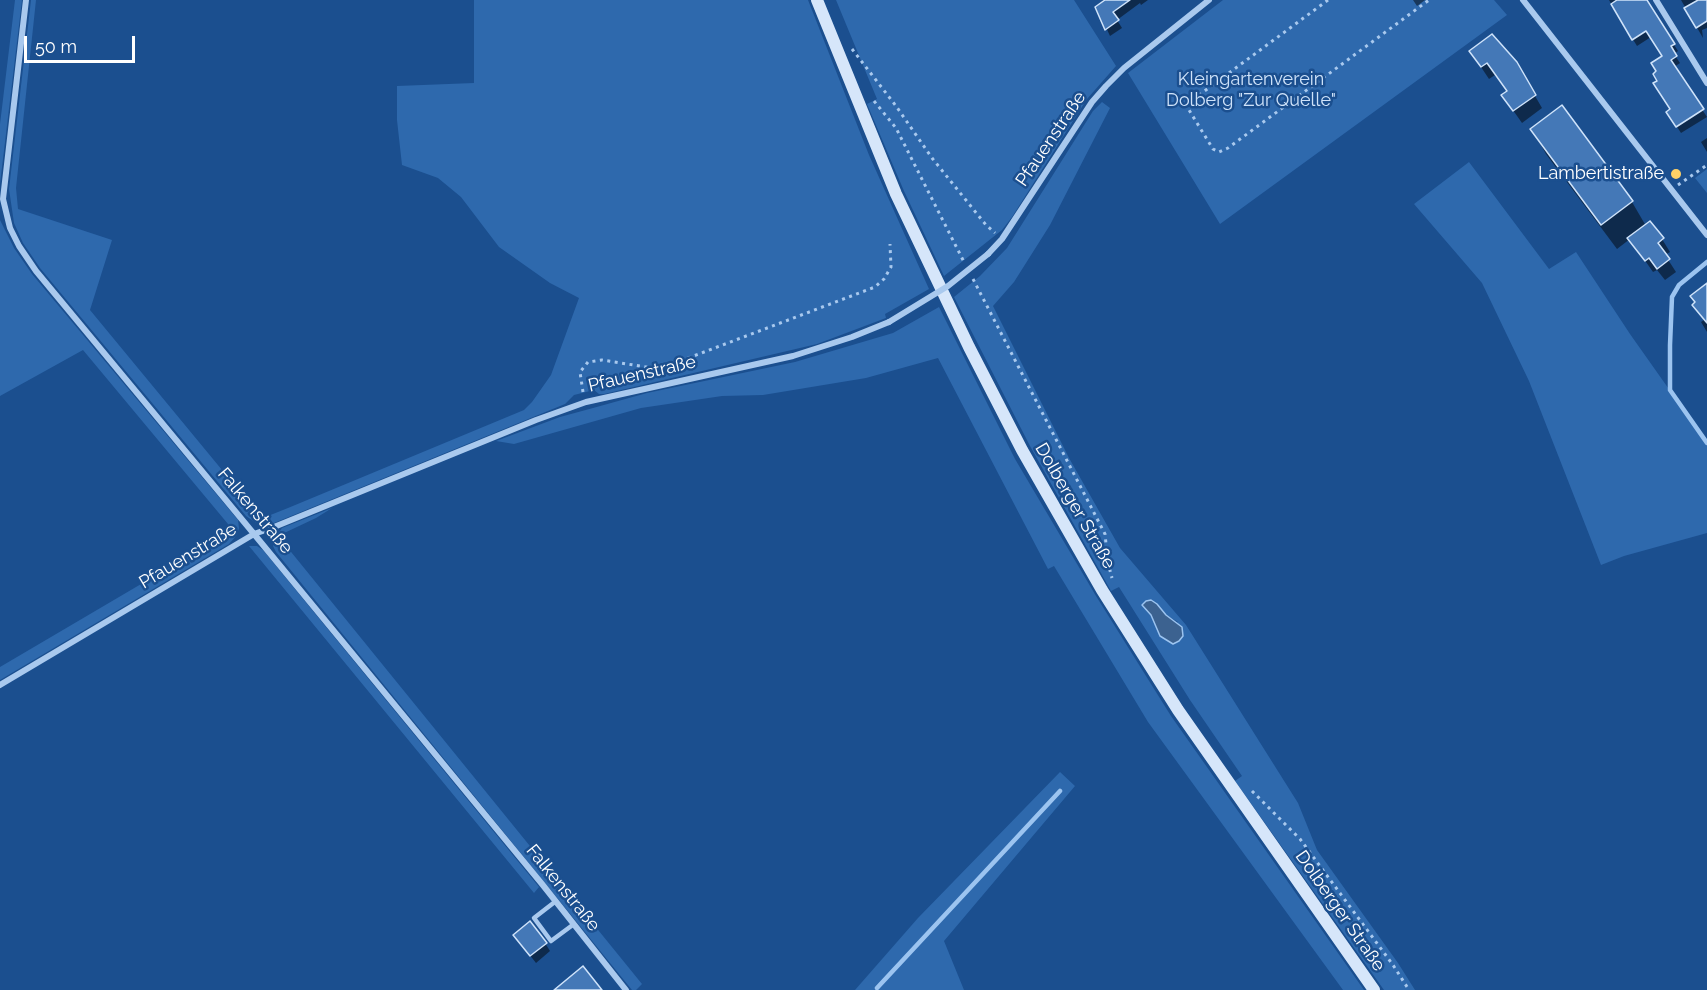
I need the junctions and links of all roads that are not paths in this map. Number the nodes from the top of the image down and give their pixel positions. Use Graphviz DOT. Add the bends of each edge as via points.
graph roads {
  1 [pos="26,0"];
  2 [pos="817,0"];
  3 [pos="1209,0"];
  4 [pos="1523,0"];
  5 [pos="1656,0"];
  6 [pos="1707,84"];
  7 [pos="1707,235"];
  8 [pos="254,534"];
  9 [pos="0,685"];
  10 [pos="556,901"];
  11 [pos="574,924"];
  12 [pos="626,990"];
  13 [pos="1374,990"];
  1 -- 8 [label="street, Falkenstraße" via="4,183 4,212 10,228 36,272"];
  2 -- 13 [label="main road, Dolberger Straße" via="896,194 1022,450 1102,590 1178,710"];
  3 -- 8 [label="street, Pfauenstraße, bridge" via="1124,68 1092,102 988,254 948,286 889,322 793,356 586,402"];
  4 -- 7 [label="street"];
  5 -- 6 [label="street"];
  8 -- 9 [label="street, Pfauenstraße"];
  8 -- 10 [label="street, Falkenstraße"];
  10 -- 11 [label="street, Falkenstraße"];
  10 -- 11 [label="lane" via="534,918 551,941"];
  11 -- 12 [label="street, Falkenstraße"];
}
